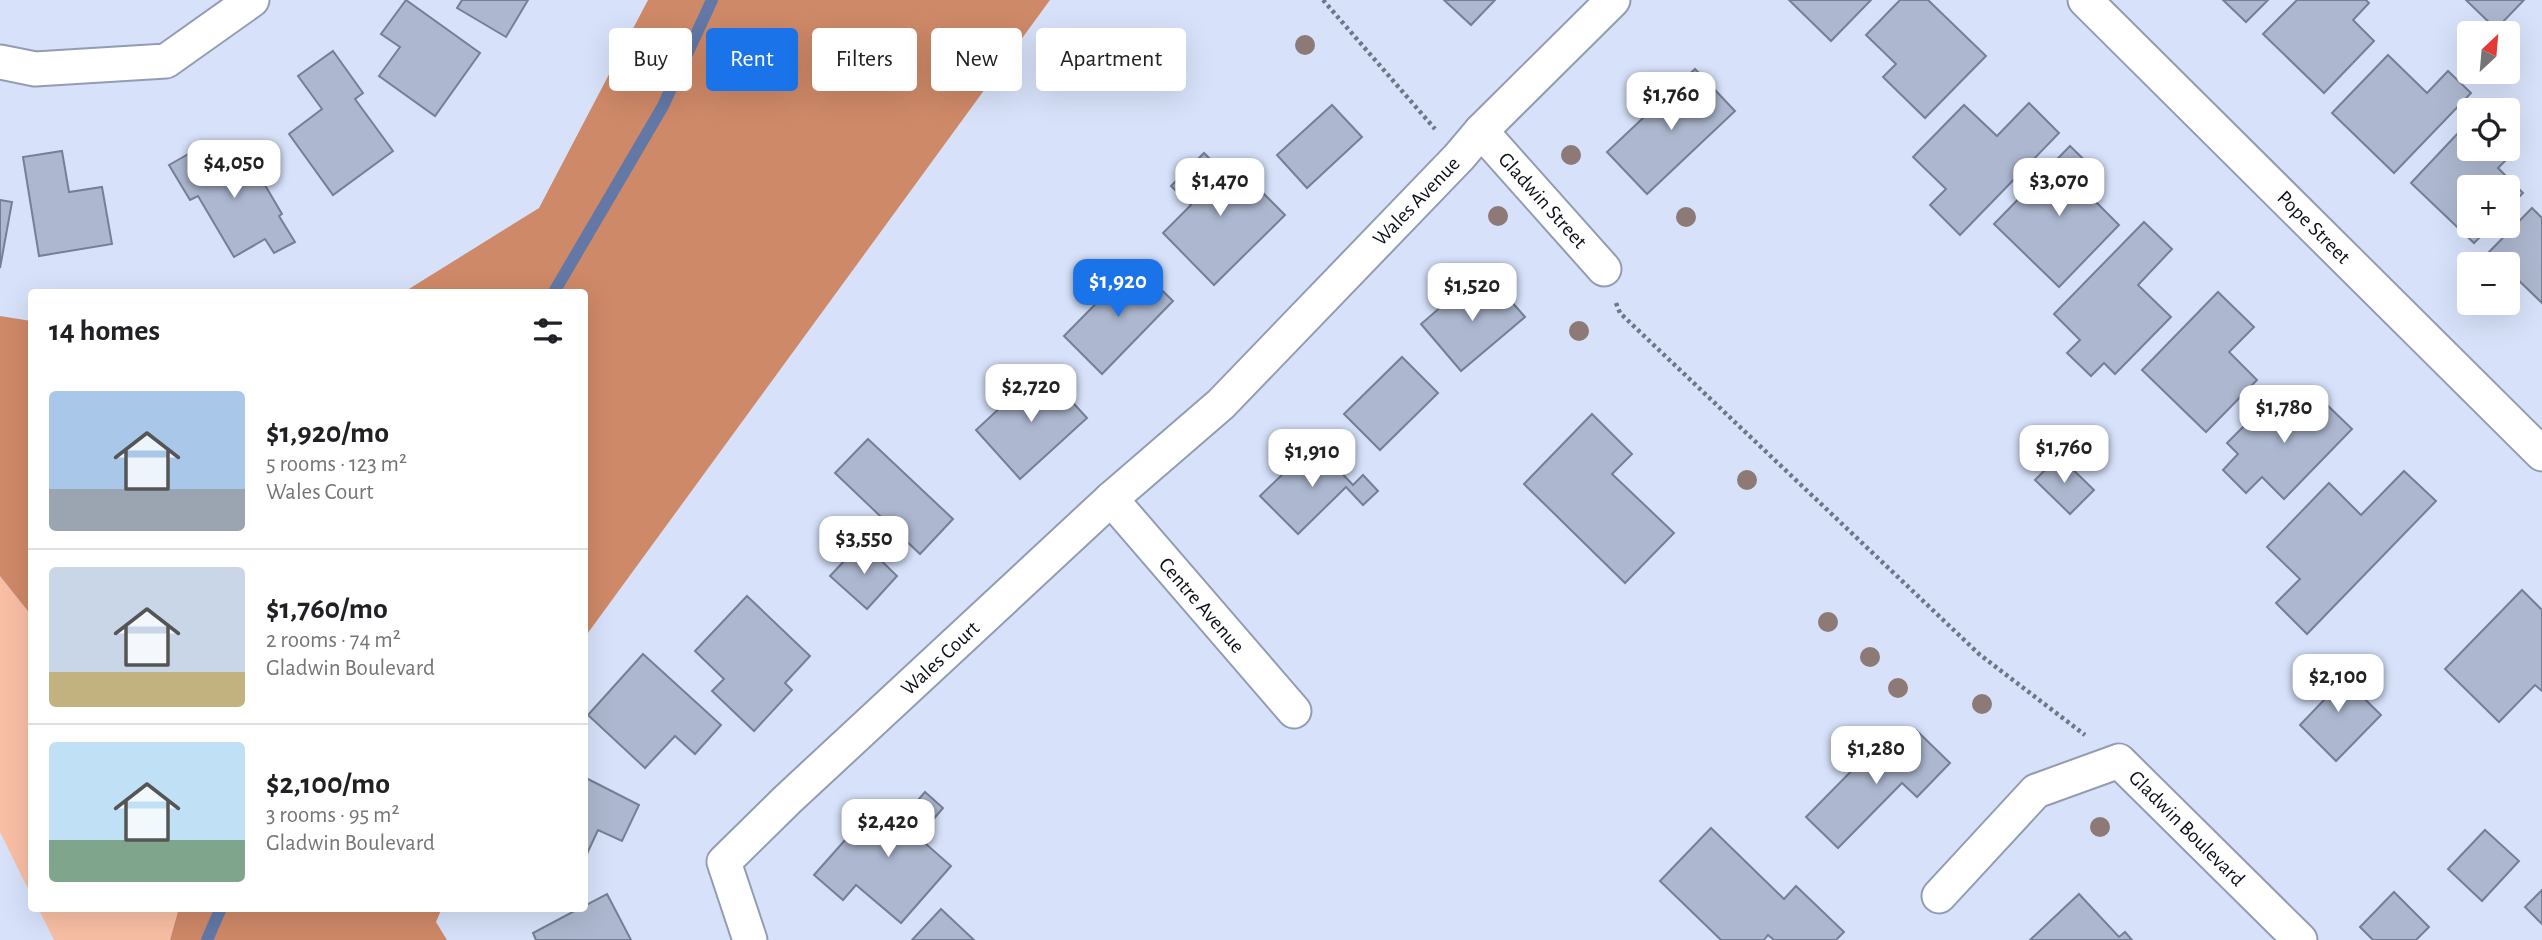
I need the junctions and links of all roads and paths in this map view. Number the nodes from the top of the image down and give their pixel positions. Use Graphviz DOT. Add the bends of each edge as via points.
graph roads {
  1 [pos="252,0"];
  2 [pos="1613,0"];
  3 [pos="2085,0"];
  4 [pos="0,62"];
  5 [pos="1481,131"];
  6 [pos="1604,269"];
  7 [pos="1221,404"];
  8 [pos="2542,454"];
  9 [pos="1111,499"];
  10 [pos="1294,711"];
  11 [pos="2119,761"];
  12 [pos="1939,896"];
  13 [pos="750,940"];
  14 [pos="2300,940"];
  1 -- 4 [label="street" via="166,61 35,69"];
  2 -- 5 [label="street, Wales Avenue"];
  3 -- 8 [label="street, Pope Street"];
  5 -- 6 [label="street, Gladwin Street"];
  5 -- 7 [label="street, Wales Avenue"];
  6 -- 11 [label="path" via="1620,313 1979,654"];
  7 -- 9 [label="street, Wales Court"];
  9 -- 10 [label="street, Centre Avenue"];
  9 -- 13 [label="street, Wales Court" via="724,862"];
  11 -- 12 [label="street, Gladwin Boulevard" via="2036,791"];
  11 -- 14 [label="street, Gladwin Boulevard"];
}
